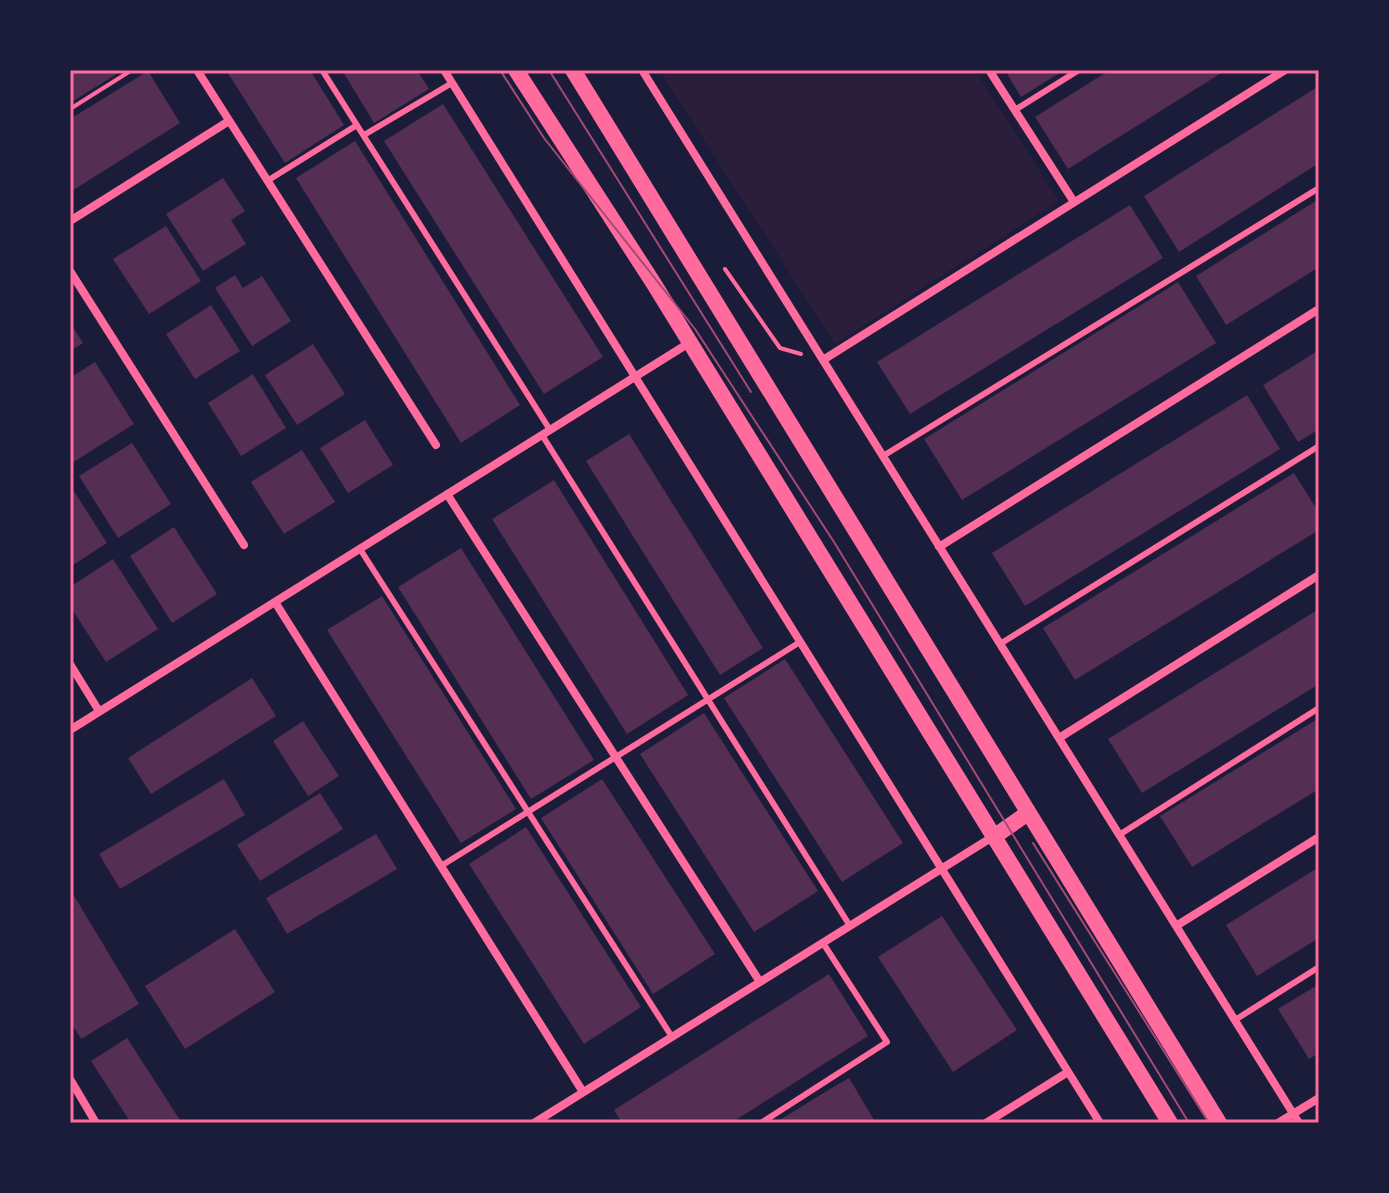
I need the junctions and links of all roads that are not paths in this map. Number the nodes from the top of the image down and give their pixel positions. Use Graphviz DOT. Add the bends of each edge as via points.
graph roads {
  1 [pos="197,70"];
  2 [pos="322,70"];
  3 [pos="444,70"];
  4 [pos="516,70"];
  5 [pos="573,70"];
  6 [pos="642,70"];
  7 [pos="989,70"];
  8 [pos="1079,70"];
  9 [pos="1285,70"];
  10 [pos="452,83"];
  11 [pos="1015,110"];
  12 [pos="229,121"];
  13 [pos="357,125"];
  14 [pos="364,135"];
  15 [pos="267,181"];
  16 [pos="1319,188"];
  17 [pos="1074,202"];
  18 [pos="70,221"];
  19 [pos="70,271"];
  20 [pos="1319,309"];
  21 [pos="689,343"];
  22 [pos="823,360"];
  23 [pos="635,377"];
  24 [pos="546,432"];
  25 [pos="436,445"];
  26 [pos="1319,446"];
  27 [pos="883,456"];
  28 [pos="447,494"];
  29 [pos="244,545"];
  30 [pos="939,547"];
  31 [pos="360,549"];
  32 [pos="1319,575"];
  33 [pos="275,602"];
  34 [pos="800,642"];
  35 [pos="1000,644"];
  36 [pos="70,664"];
  37 [pos="708,700"];
  38 [pos="1319,708"];
  39 [pos="99,711"];
  40 [pos="70,730"];
  41 [pos="1059,738"];
  42 [pos="616,757"];
  43 [pos="528,812"];
  44 [pos="1028,813"];
  45 [pos="1119,835"];
  46 [pos="995,836"];
  47 [pos="1319,837"];
  48 [pos="441,866"];
  49 [pos="942,869"];
  50 [pos="850,926"];
  51 [pos="1176,926"];
  52 [pos="823,943"];
  53 [pos="1319,967"];
  54 [pos="760,982"];
  55 [pos="1235,1020"];
  56 [pos="672,1037"];
  57 [pos="1068,1072"];
  58 [pos="70,1079"];
  59 [pos="73,1091"];
  60 [pos="583,1092"];
  61 [pos="1319,1098"];
  62 [pos="1293,1114"];
  63 [pos="96,1123"];
  64 [pos="534,1123"];
  65 [pos="761,1123"];
  66 [pos="986,1123"];
  67 [pos="1100,1123"];
  68 [pos="1170,1123"];
  69 [pos="1219,1123"];
  70 [pos="1278,1123"];
  71 [pos="1299,1123"];
  1 -- 12 [label="street"];
  2 -- 13 [label="lane"];
  3 -- 10 [label="street"];
  4 -- 21 [label="main road"];
  5 -- 44 [label="main road"];
  6 -- 22 [label="street"];
  7 -- 11 [label="street"];
  8 -- 11 [label="lane"];
  9 -- 17 [label="street"];
  10 -- 14 [label="lane"];
  10 -- 23 [label="street"];
  11 -- 17 [label="street"];
  12 -- 15 [label="street"];
  12 -- 18 [label="street"];
  13 -- 14 [label="lane"];
  13 -- 15 [label="lane"];
  14 -- 24 [label="lane"];
  15 -- 25 [label="street"];
  16 -- 27 [label="lane"];
  17 -- 22 [label="street"];
  19 -- 29 [label="street"];
  20 -- 30 [label="street"];
  21 -- 23 [label="street"];
  21 -- 46 [label="main road"];
  22 -- 27 [label="street"];
  23 -- 24 [label="street"];
  23 -- 34 [label="street"];
  24 -- 28 [label="street"];
  24 -- 37 [label="lane"];
  26 -- 35 [label="lane"];
  27 -- 30 [label="street"];
  28 -- 31 [label="street"];
  28 -- 42 [label="street"];
  30 -- 35 [label="street"];
  31 -- 33 [label="street"];
  31 -- 43 [label="lane"];
  32 -- 41 [label="street"];
  33 -- 39 [label="street"];
  33 -- 48 [label="street"];
  34 -- 37 [label="lane"];
  34 -- 49 [label="street"];
  35 -- 41 [label="street"];
  36 -- 39 [label="street"];
  37 -- 42 [label="lane"];
  37 -- 50 [label="lane"];
  38 -- 45 [label="lane"];
  39 -- 40 [label="street"];
  41 -- 45 [label="street"];
  42 -- 43 [label="lane"];
  42 -- 54 [label="street"];
  43 -- 48 [label="lane"];
  43 -- 56 [label="lane"];
  44 -- 46 [label="main road"];
  44 -- 69 [label="main road"];
  45 -- 51 [label="street"];
  46 -- 49 [label="street"];
  46 -- 68 [label="main road"];
  47 -- 51 [label="street"];
  48 -- 60 [label="street"];
  49 -- 50 [label="street"];
  49 -- 57 [label="street"];
  50 -- 52 [label="street"];
  51 -- 55 [label="street"];
  52 -- 54 [label="street"];
  52 -- 65 [label="lane" via="887,1042"];
  53 -- 55 [label="lane"];
  54 -- 56 [label="street"];
  55 -- 62 [label="street"];
  56 -- 60 [label="street"];
  57 -- 66 [label="street"];
  57 -- 67 [label="street"];
  58 -- 59 [label="street"];
  59 -- 63 [label="street"];
  60 -- 64 [label="street"];
  61 -- 62 [label="street"];
  62 -- 70 [label="street"];
  62 -- 71 [label="street"];
}
